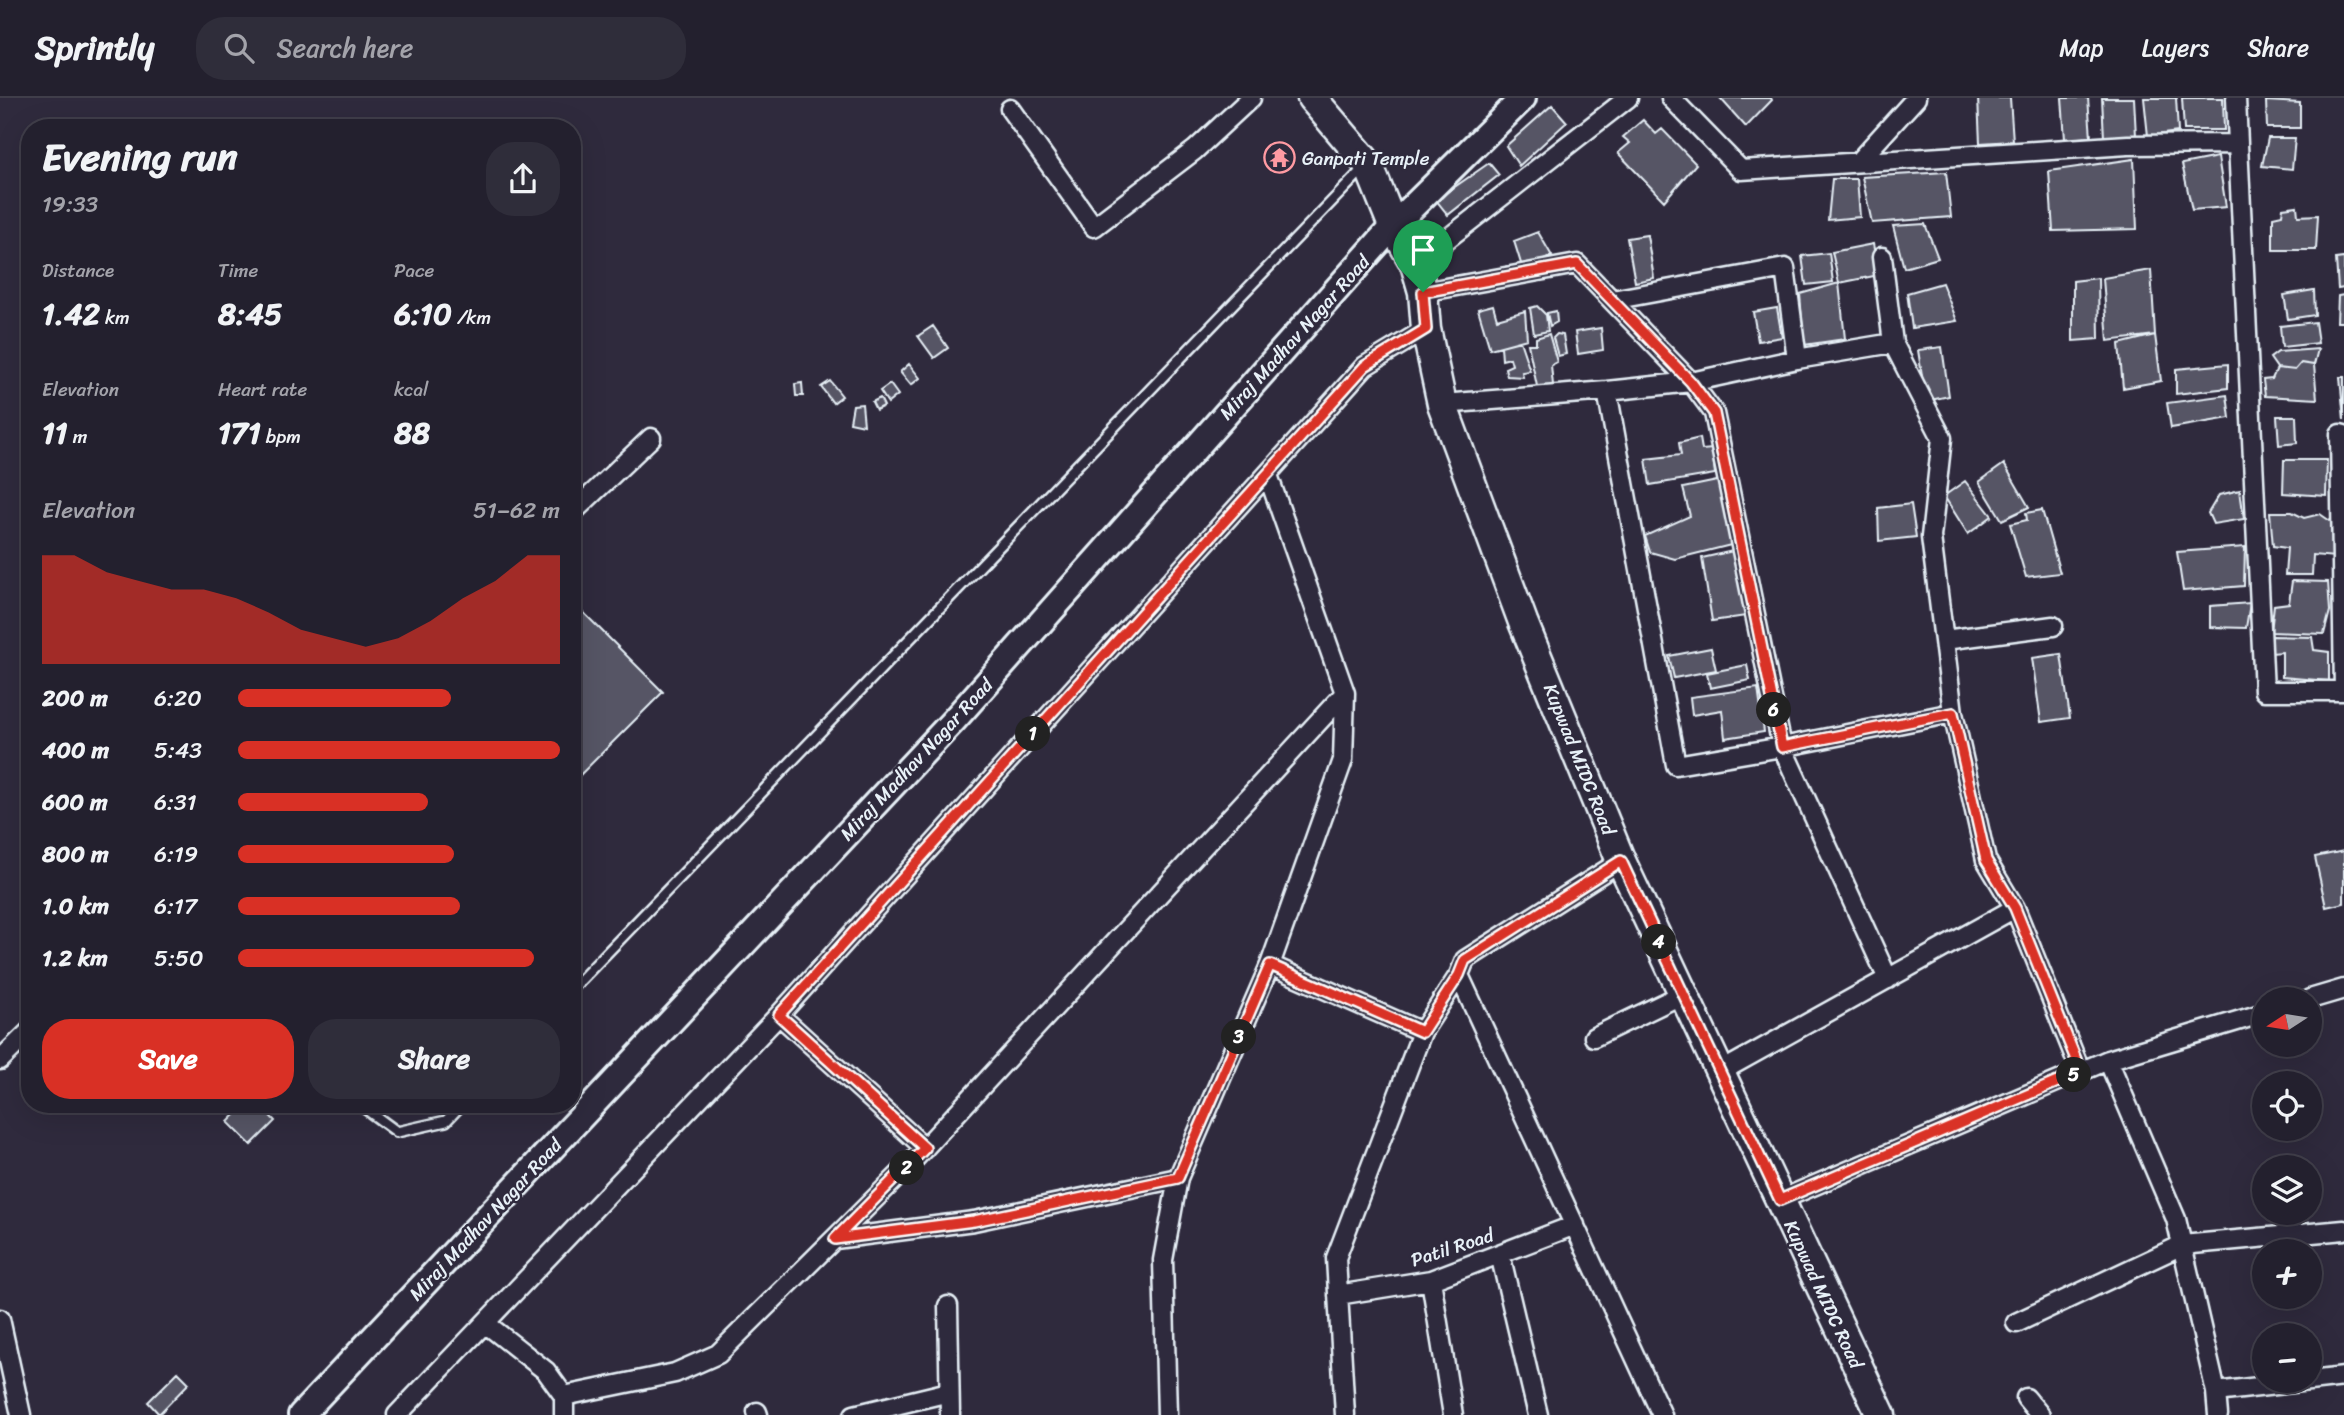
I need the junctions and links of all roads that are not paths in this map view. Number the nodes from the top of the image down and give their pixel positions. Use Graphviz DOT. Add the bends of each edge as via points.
graph roads {
  1 [pos="1251,98"];
  2 [pos="1312,98"];
  3 [pos="1523,98"];
  4 [pos="1628,98"];
  5 [pos="1916,98"];
  6 [pos="2236,98"];
  7 [pos="1679,101"];
  8 [pos="1010,109"];
  9 [pos="2238,144"];
  10 [pos="1858,162"];
  11 [pos="1368,164"];
  12 [pos="1393,226"];
  13 [pos="1882,257"];
  14 [pos="1415,264"];
  15 [pos="1423,292"];
  16 [pos="1612,300"];
  17 [pos="1426,329"];
  18 [pos="1893,343"];
  19 [pos="1797,359"];
  20 [pos="1691,382"];
  21 [pos="1607,391"];
  22 [pos="1442,404"];
  23 [pos="2344,435"];
  24 [pos="651,438"];
  25 [pos="1268,475"];
  26 [pos="581,504"];
  27 [pos="2053,626"];
  28 [pos="1944,640"];
  29 [pos="2344,690"];
  30 [pos="1345,693"];
  31 [pos="1953,713"];
  32 [pos="1782,747"];
  33 [pos="1621,861"];
  34 [pos="2015,908"];
  35 [pos="1270,965"];
  36 [pos="1459,975"];
  37 [pos="1888,979"];
  38 [pos="581,980"];
  39 [pos="2344,989"];
  40 [pos="1684,994"];
  41 [pos="2322,995"];
  42 [pos="779,1015"];
  43 [pos="2252,1017"];
  44 [pos="1422,1032"];
  45 [pos="1594,1037"];
  46 [pos="21,1040"];
  47 [pos="0,1060"];
  48 [pos="2108,1060"];
  49 [pos="1720,1072"];
  50 [pos="2081,1072"];
  51 [pos="371,1113"];
  52 [pos="454,1113"];
  53 [pos="925,1148"];
  54 [pos="1178,1178"];
  55 [pos="1780,1200"];
  56 [pos="1575,1225"];
  57 [pos="2344,1230"];
  58 [pos="835,1239"];
  59 [pos="2182,1245"];
  60 [pos="1500,1254"];
  61 [pos="1431,1280"];
  62 [pos="1338,1295"];
  63 [pos="948,1306"];
  64 [pos="0,1319"];
  65 [pos="485,1323"];
  66 [pos="2016,1323"];
  67 [pos="2344,1377"];
  68 [pos="949,1392"];
  69 [pos="2216,1392"];
  70 [pos="564,1396"];
  71 [pos="2026,1398"];
  72 [pos="20,1415"];
  73 [pos="301,1415"];
  74 [pos="397,1415"];
  75 [pos="564,1415"];
  76 [pos="854,1415"];
  77 [pos="950,1415"];
  78 [pos="1167,1415"];
  79 [pos="1345,1415"];
  80 [pos="1453,1415"];
  81 [pos="1538,1415"];
  82 [pos="1662,1415"];
  83 [pos="1881,1415"];
  84 [pos="2040,1415"];
  85 [pos="2218,1415"];
  1 -- 8 [label="street" via="1195,150 1094,228"];
  2 -- 11 [label="main road, Kupwad MIDC Road"];
  3 -- 12 [label="street, Miraj Madhav Nagar Road"];
  4 -- 14 [label="street"];
  5 -- 10 [label="street"];
  6 -- 9 [label="street"];
  7 -- 10 [label="street" via="1741,170"];
  9 -- 10 [label="street" via="2128,145"];
  9 -- 29 [label="street" via="2264,691"];
  11 -- 12 [label="main road, Kupwad MIDC Road"];
  11 -- 38 [label="lane"];
  12 -- 14 [label="main road, Kupwad MIDC Road"];
  12 -- 73 [label="street, Miraj Madhav Nagar Road" via="954,720"];
  13 -- 18 [label="street"];
  14 -- 15 [label="main road, Kupwad MIDC Road"];
  15 -- 16 [label="street" via="1577,264"];
  15 -- 17 [label="main road, Kupwad MIDC Road"];
  16 -- 19 [label="street" via="1785,268"];
  16 -- 20 [label="street"];
  17 -- 22 [label="main road, Kupwad MIDC Road"];
  17 -- 25 [label="street" via="1365,366"];
  18 -- 19 [label="street"];
  18 -- 28 [label="street" via="1942,438 1931,537"];
  19 -- 20 [label="street"];
  20 -- 21 [label="street"];
  20 -- 32 [label="street" via="1714,413"];
  21 -- 22 [label="street"];
  21 -- 32 [label="street" via="1676,765"];
  22 -- 33 [label="main road, Kupwad MIDC Road" via="1523,622"];
  23 -- 29 [label="street" via="2340,435"];
  24 -- 26 [label="street"];
  25 -- 30 [label="street"];
  25 -- 42 [label="street"];
  27 -- 28 [label="street"];
  28 -- 31 [label="street"];
  30 -- 35 [label="street" via="1343,760"];
  30 -- 53 [label="street"];
  31 -- 32 [label="street"];
  31 -- 34 [label="street" via="1986,860"];
  32 -- 37 [label="street"];
  33 -- 36 [label="street" via="1465,960"];
  33 -- 40 [label="main road, Kupwad MIDC Road"];
  34 -- 37 [label="street"];
  34 -- 50 [label="street"];
  35 -- 44 [label="street"];
  35 -- 54 [label="street"];
  36 -- 44 [label="street"];
  36 -- 56 [label="street"];
  37 -- 49 [label="street"];
  39 -- 41 [label="street"];
  40 -- 45 [label="street"];
  40 -- 49 [label="main road, Kupwad MIDC Road"];
  42 -- 53 [label="street"];
  42 -- 65 [label="street"];
  43 -- 48 [label="street"];
  44 -- 62 [label="street" via="1336,1258"];
  46 -- 47 [label="street"];
  48 -- 50 [label="street"];
  48 -- 59 [label="street" via="2176,1219"];
  49 -- 55 [label="main road, Kupwad MIDC Road"];
  50 -- 55 [label="street"];
  51 -- 52 [label="lane" via="397,1132 446,1121"];
  53 -- 58 [label="street"];
  54 -- 58 [label="street" via="974,1221"];
  54 -- 78 [label="street" via="1163,1260"];
  55 -- 83 [label="main road, Kupwad MIDC Road"];
  56 -- 60 [label="street, Patil Road"];
  56 -- 82 [label="street"];
  57 -- 59 [label="street"];
  58 -- 70 [label="street" via="718,1354 675,1373"];
  59 -- 66 [label="street"];
  59 -- 69 [label="street"];
  60 -- 61 [label="street, Patil Road"];
  60 -- 81 [label="street"];
  61 -- 62 [label="street, Patil Road"];
  61 -- 80 [label="street"];
  62 -- 79 [label="street"];
  63 -- 68 [label="street"];
  64 -- 72 [label="street"];
  65 -- 70 [label="street" via="546,1371"];
  65 -- 74 [label="street"];
  67 -- 69 [label="street"];
  68 -- 76 [label="street"];
  68 -- 77 [label="street"];
  69 -- 85 [label="street"];
  70 -- 75 [label="street"];
  71 -- 84 [label="street"];
}
